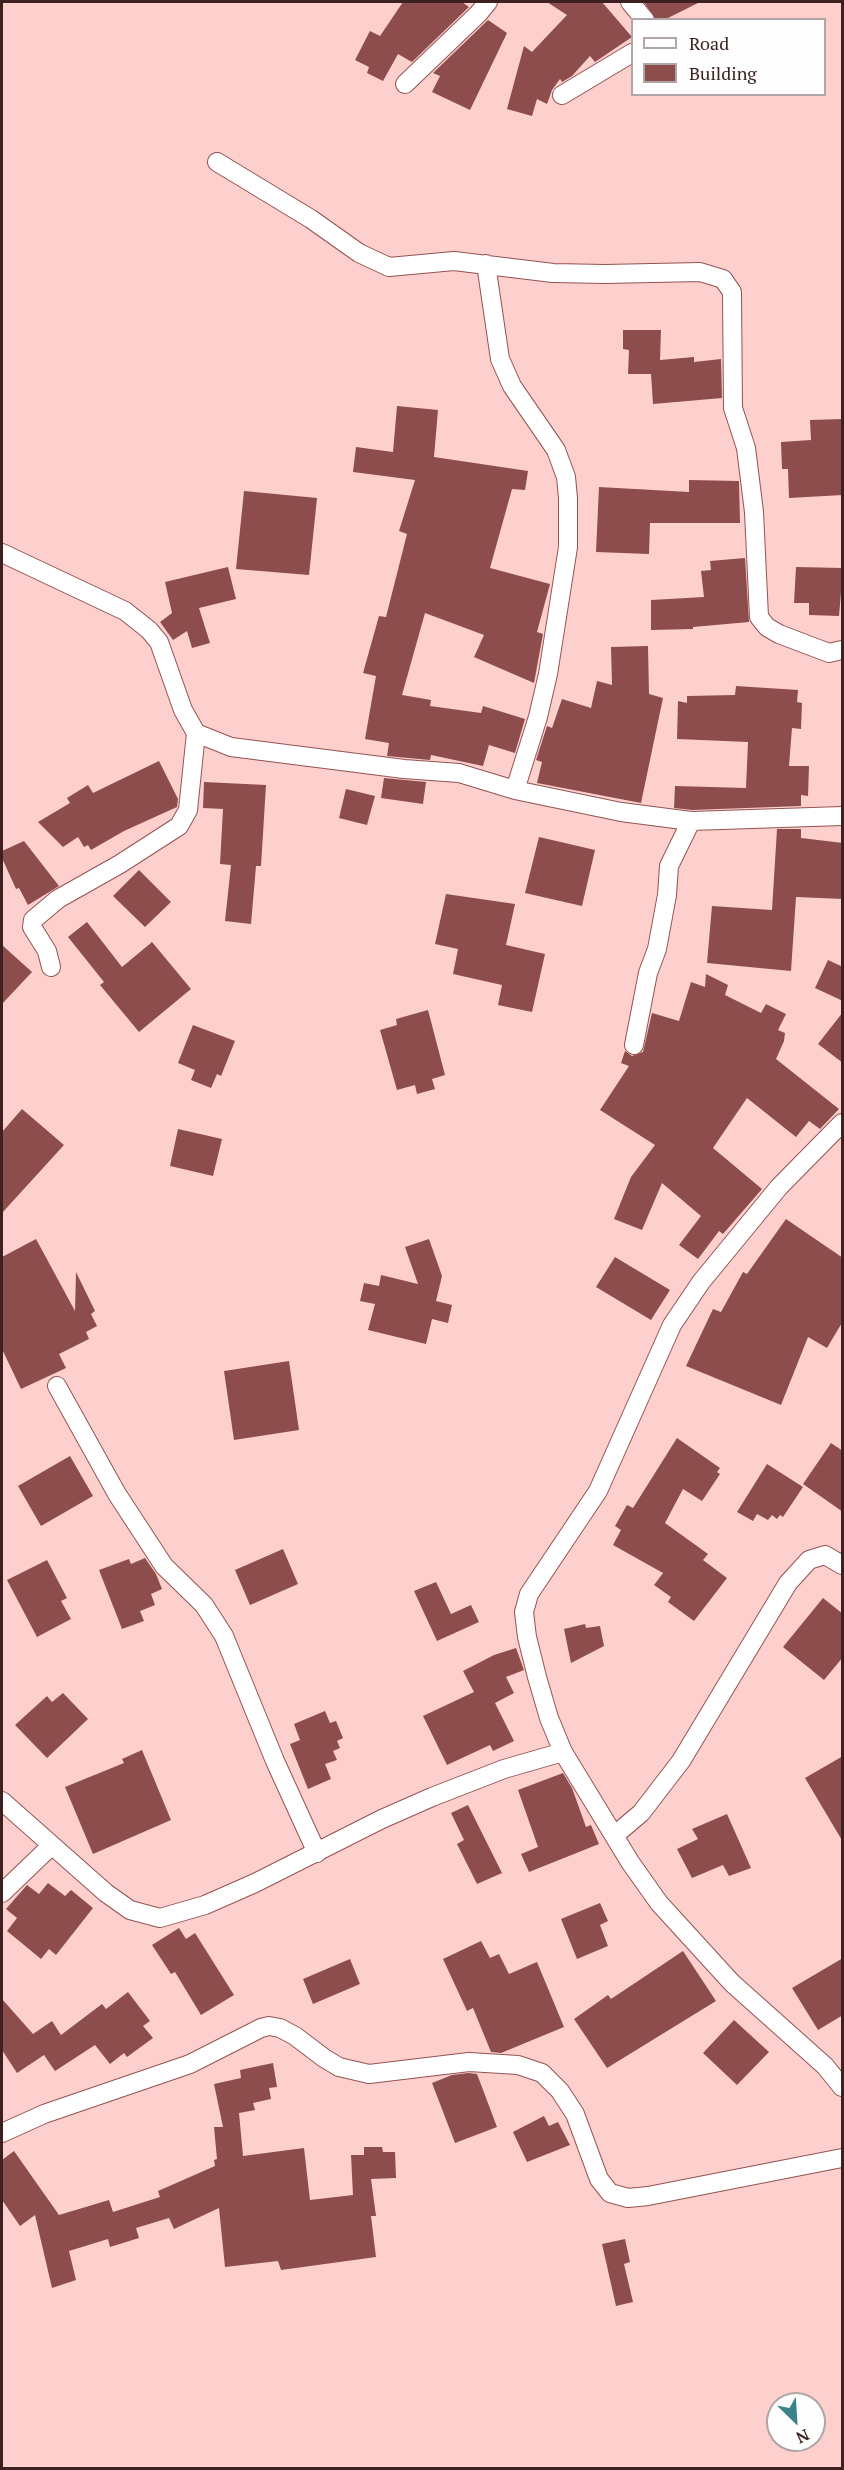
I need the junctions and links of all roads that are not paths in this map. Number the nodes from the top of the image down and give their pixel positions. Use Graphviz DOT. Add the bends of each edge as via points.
graph roads {
  1 [pos="488,2"];
  2 [pos="630,2"];
  3 [pos="643,18"];
  4 [pos="631,54"];
  5 [pos="405,84"];
  6 [pos="562,95"];
  7 [pos="217,162"];
  8 [pos="486,264"];
  9 [pos="2,553"];
  10 [pos="843,650"];
  11 [pos="196,733"];
  12 [pos="515,790"];
  13 [pos="843,816"];
  14 [pos="691,821"];
  15 [pos="51,967"];
  16 [pos="634,1045"];
  17 [pos="843,1122"];
  18 [pos="57,1386"];
  19 [pos="843,1565"];
  20 [pos="564,1752"];
  21 [pos="2,1801"];
  22 [pos="615,1835"];
  23 [pos="51,1846"];
  24 [pos="316,1853"];
  25 [pos="2,1893"];
  26 [pos="843,2087"];
  27 [pos="2,2133"];
  28 [pos="843,2158"];
  1 -- 5 [label="street"];
  2 -- 3 [label="street"];
  4 -- 6 [label="street"];
  7 -- 8 [label="street" via="359,253 389,267 454,261"];
  8 -- 10 [label="street" via="553,273 700,272 723,279 732,292 733,408 746,448 754,512 759,617 779,634 829,653"];
  8 -- 12 [label="street" via="500,359 512,386 556,450 566,477 568,498 568,547 548,674"];
  9 -- 11 [label="street" via="125,611 149,630 159,642 183,710"];
  11 -- 12 [label="street" via="231,747 459,773"];
  11 -- 15 [label="street" via="188,810 179,826 58,899 33,920 32,927 47,951"];
  12 -- 14 [label="street" via="621,812"];
  13 -- 14 [label="street"];
  14 -- 16 [label="street" via="669,866 657,949 648,973"];
  17 -- 20 [label="street" via="778,1187 672,1325 598,1491 529,1594 524,1612 527,1637 549,1718"];
  18 -- 24 [label="street" via="117,1494 164,1566 204,1605 224,1636"];
  19 -- 22 [label="street" via="825,1555 817,1557 809,1560 788,1583 681,1761 641,1813"];
  20 -- 22 [label="street"];
  20 -- 24 [label="street" via="504,1768 432,1797"];
  21 -- 23 [label="street"];
  22 -- 26 [label="street" via="659,1903 732,1983 825,2066"];
  23 -- 24 [label="street" via="130,1910 160,1918 205,1905"];
  23 -- 25 [label="street"];
  27 -- 28 [label="street" via="44,2114 190,2064 269,2026 295,2036 339,2067 369,2074 469,2062 518,2065 542,2073 576,2114 598,2179 610,2193 628,2198"];
}
